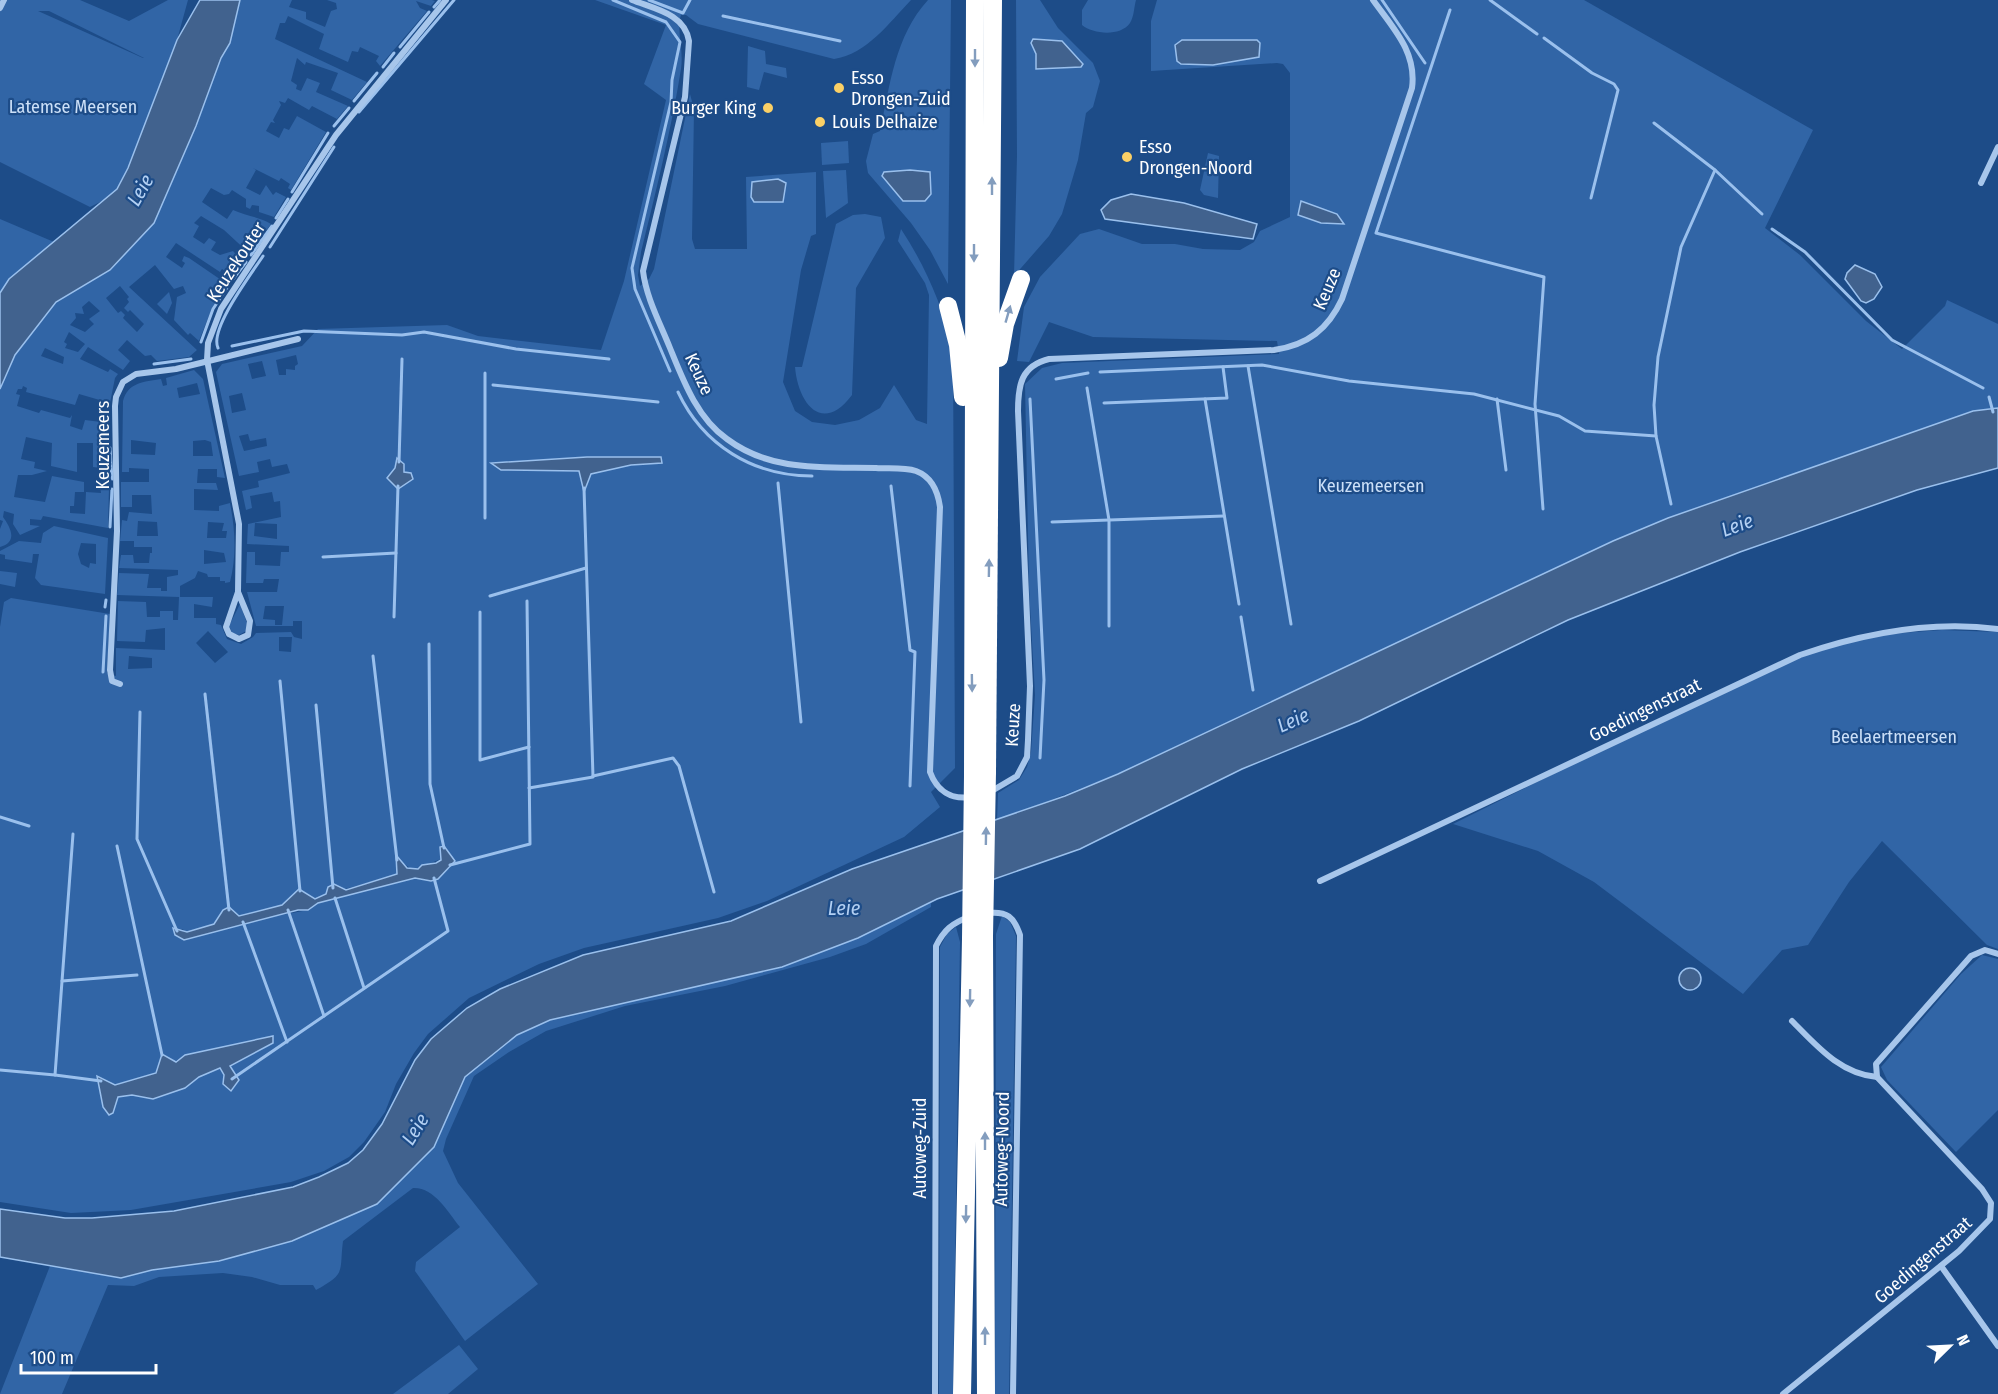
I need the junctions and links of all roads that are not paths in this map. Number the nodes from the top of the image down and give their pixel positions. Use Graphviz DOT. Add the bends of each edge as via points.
graph roads {
  1 [pos="4,0"];
  2 [pos="447,0"];
  3 [pos="632,0"];
  4 [pos="975,0"];
  5 [pos="993,0"];
  6 [pos="1373,0"];
  7 [pos="0,8"];
  8 [pos="1998,147"];
  9 [pos="1981,183"];
  10 [pos="1021,279"];
  11 [pos="948,306"];
  12 [pos="298,339"];
  13 [pos="207,360"];
  14 [pos="990,392"];
  15 [pos="973,525"];
  16 [pos="238,592"];
  17 [pos="1998,629"];
  18 [pos="120,684"];
  19 [pos="980,774"];
  20 [pos="1320,880"];
  21 [pos="1003,912"];
  22 [pos="978,938"];
  23 [pos="1998,954"];
  24 [pos="1792,1021"];
  25 [pos="1876,1077"];
  26 [pos="1941,1266"];
  27 [pos="1998,1346"];
  28 [pos="935,1394"];
  29 [pos="962,1394"];
  30 [pos="986,1394"];
  31 [pos="1013,1394"];
  32 [pos="1783,1394"];
  1 -- 7 [label="street"];
  2 -- 13 [label="street, Keuzekouter" via="336,135 221,309 208,343"];
  3 -- 6 [label="street, Keuze" via="677,19 688,33 685,97 643,271 647,291 684,381 699,408 725,439 771,462 802,467 909,469 933,485 940,507 930,763 934,783 945,794 963,798 980,796 1010,782 1027,757 1030,686 1018,411 1020,380 1031,366 1049,359 1274,350 1303,343 1326,327 1342,299 1412,88 1414,74 1408,52"];
  4 -- 15 [label="highway, one-way"];
  14 -- 5 [label="highway, one-way"];
  8 -- 9 [label="street"];
  14 -- 10 [label="highway, one-way" via="1005,324"];
  11 -- 15 [label="highway" via="958,345"];
  12 -- 13 [label="street, Keuzemeers"];
  13 -- 16 [label="street, Keuzekouter" via="237,509"];
  13 -- 18 [label="street, Keuzemeers" via="130,377 116,397 117,531 110,670 112,681"];
  19 -- 14 [label="highway, one-way"];
  15 -- 19 [label="highway, one-way"];
  16 -- 16 [label="street, Keuzekouter" via="251,626 248,635 239,639 229,634 226,627"];
  17 -- 20 [label="street, Goedingenstraat" via="1899,629 1800,655"];
  19 -- 22 [label="highway, bridge"];
  21 -- 28 [label="street, Autoweg-Zuid" via="968,918 943,931 936,946"];
  21 -- 31 [label="street, Autoweg-Noord" via="1013,919 1020,935"];
  22 -- 29 [label="highway, one-way"];
  30 -- 22 [label="highway, one-way"];
  23 -- 25 [label="street" via="1985,950 1971,956 1876,1064"];
  24 -- 25 [label="street, Goedingenstraat" via="1838,1063"];
  25 -- 26 [label="street, Goedingenstraat" via="1991,1203 1992,1212 1985,1227"];
  26 -- 27 [label="street"];
  26 -- 32 [label="street, Goedingenstraat"];
}
